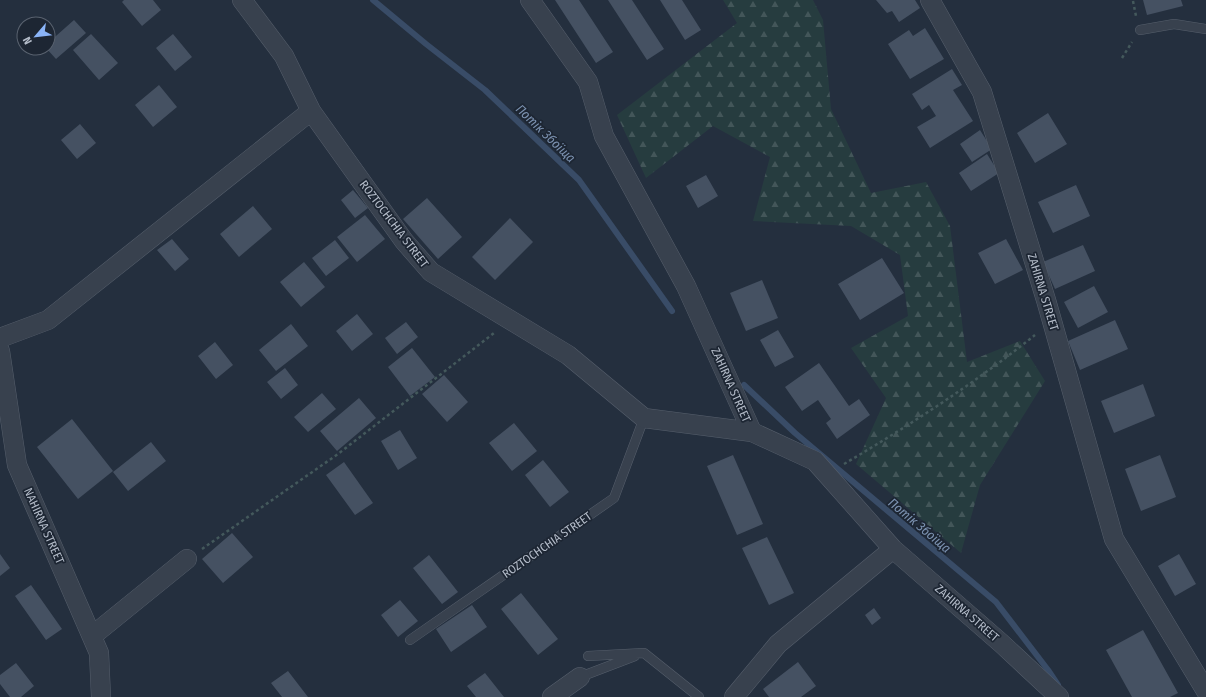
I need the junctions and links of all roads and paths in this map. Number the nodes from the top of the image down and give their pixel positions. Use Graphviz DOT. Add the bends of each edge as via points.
graph roads {
  1 [pos="242,0"];
  2 [pos="530,0"];
  3 [pos="930,0"];
  4 [pos="1206,29"];
  5 [pos="1140,30"];
  6 [pos="1122,58"];
  7 [pos="311,112"];
  8 [pos="510,320"];
  9 [pos="0,338"];
  10 [pos="1019,347"];
  11 [pos="0,351"];
  12 [pos="644,418"];
  13 [pos="752,432"];
  14 [pos="826,474"];
  15 [pos="893,549"];
  16 [pos="187,559"];
  17 [pos="92,636"];
  18 [pos="410,640"];
  19 [pos="644,653"];
  20 [pos="588,656"];
  21 [pos="580,677"];
  22 [pos="1206,691"];
  23 [pos="101,697"];
  24 [pos="552,697"];
  25 [pos="699,697"];
  26 [pos="734,697"];
  27 [pos="1059,697"];
  1 -- 7 [label="street, ROZTOCHCHIA STREET" via="284,56"];
  2 -- 13 [label="street, ZAHIRNA STREET" via="588,82 604,136 686,286"];
  3 -- 22 [label="street, ZAHIRNA STREET" via="982,92 1046,300 1114,539"];
  4 -- 5 [label="lane" via="1174,24"];
  5 -- 6 [label="path"];
  7 -- 8 [label="street, ROZTOCHCHIA STREET" via="404,241 431,272"];
  7 -- 9 [label="street" via="48,320"];
  8 -- 12 [label="street, ROZTOCHCHIA STREET" via="568,355"];
  8 -- 16 [label="path" via="338,454"];
  10 -- 14 [label="path" via="909,425"];
  11 -- 17 [label="street, NAHIRNA STREET" via="17,465"];
  12 -- 13 [label="street"];
  12 -- 18 [label="lane, ROZTOCHCHIA STREET" via="614,498"];
  13 -- 14 [label="street, ZAHIRNA STREET" via="815,461"];
  14 -- 15 [label="street, ZAHIRNA STREET"];
  15 -- 26 [label="street" via="778,644"];
  15 -- 27 [label="street, ZAHIRNA STREET"];
  16 -- 17 [label="street"];
  17 -- 23 [label="street, NAHIRNA STREET" via="99,653"];
  19 -- 20 [label="lane"];
  19 -- 21 [label="lane"];
  19 -- 25 [label="lane"];
  21 -- 24 [label="street"];
}
